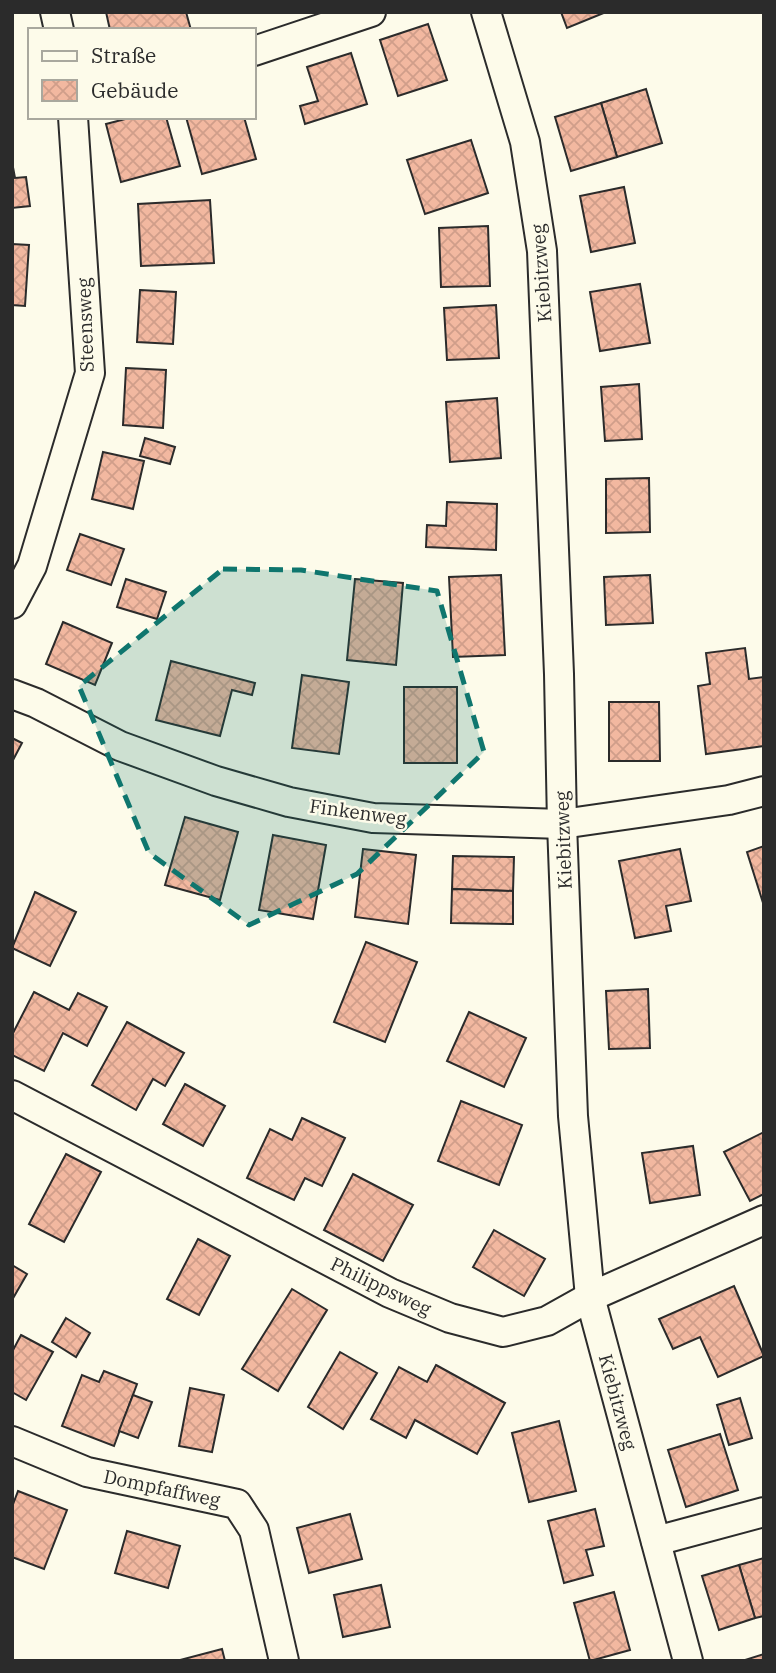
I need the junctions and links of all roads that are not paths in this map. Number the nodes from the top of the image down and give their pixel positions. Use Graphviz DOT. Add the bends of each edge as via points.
graph roads {
  1 [pos="371,12"];
  2 [pos="486,12"];
  3 [pos="256,50"];
  4 [pos="73,119"];
  5 [pos="12,604"];
  6 [pos="12,694"];
  7 [pos="764,791"];
  8 [pos="562,824"];
  9 [pos="12,1095"];
  10 [pos="764,1220"];
  11 [pos="590,1297"];
  12 [pos="12,1441"];
  13 [pos="764,1512"];
  14 [pos="656,1541"];
  15 [pos="284,1661"];
  16 [pos="688,1661"];
  1 -- 3 [label="street"];
  2 -- 8 [label="street, Kiebitzweg" via="525,142 542,251"];
  4 -- 5 [label="street, Steensweg" via="90,373 32,566"];
  6 -- 8 [label="street, Finkenweg" via="120,746 289,802 373,818"];
  7 -- 8 [label="street, Finkenweg"];
  8 -- 11 [label="street, Kiebitzweg" via="573,1116"];
  9 -- 11 [label="street, Philippsweg" via="390,1293 450,1318 503,1332 547,1321"];
  10 -- 11 [label="street, Philippsweg"];
  11 -- 14 [label="street, Kiebitzweg"];
  12 -- 15 [label="street, Dompfaffweg" via="87,1472 237,1504 254,1530"];
  13 -- 14 [label="street"];
  14 -- 16 [label="street, Kiebitzweg"];
}
